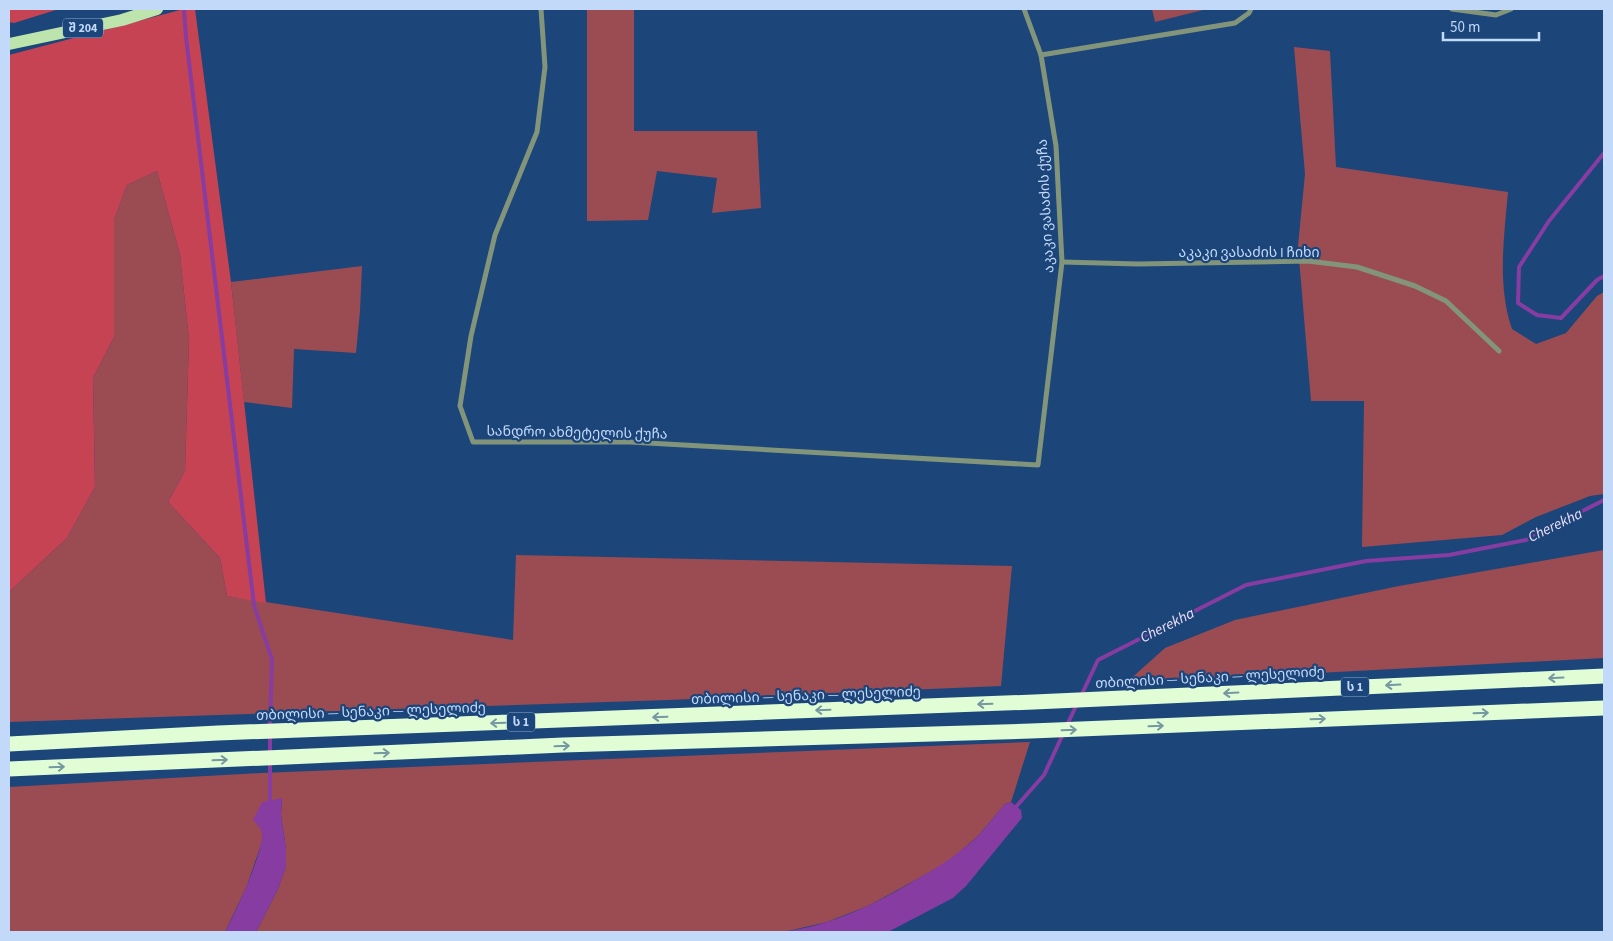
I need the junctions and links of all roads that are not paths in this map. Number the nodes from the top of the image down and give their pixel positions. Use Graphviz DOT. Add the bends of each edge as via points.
graph roads {
  1 [pos="157,9"];
  2 [pos="541,9"];
  3 [pos="1024,9"];
  4 [pos="1251,9"];
  5 [pos="1452,9"];
  6 [pos="1511,9"];
  7 [pos="9,44"];
  8 [pos="1041,55"];
  9 [pos="1062,262"];
  10 [pos="1499,351"];
  11 [pos="1038,465"];
  12 [pos="1604,676"];
  13 [pos="1604,708"];
  14 [pos="9,744"];
  15 [pos="9,769"];
  1 -- 7 [label="main road, შ 204" via="122,20"];
  2 -- 11 [label="street, სანდრო ახმეტელის ქუჩა" via="545,67 537,132 495,235 471,336 460,406 473,442 630,442"];
  3 -- 8 [label="street, აკაკი ვასაძის ქუჩა"];
  4 -- 8 [label="street" via="1235,23"];
  5 -- 6 [label="street" via="1496,15"];
  8 -- 9 [label="street, აკაკი ვასაძის ქუჩა" via="1056,146"];
  9 -- 10 [label="street, აკაკი ვასაძის I ჩიხი" via="1308,261 1357,267 1415,286 1446,302"];
  9 -- 11 [label="street, აკაკი ვასაძის ქუჩა"];
  12 -- 14 [label="highway, თბილისი — სენაკი — ლესელიძე / ს 1, one-way"];
  15 -- 13 [label="highway, ს 1, one-way"];
}
